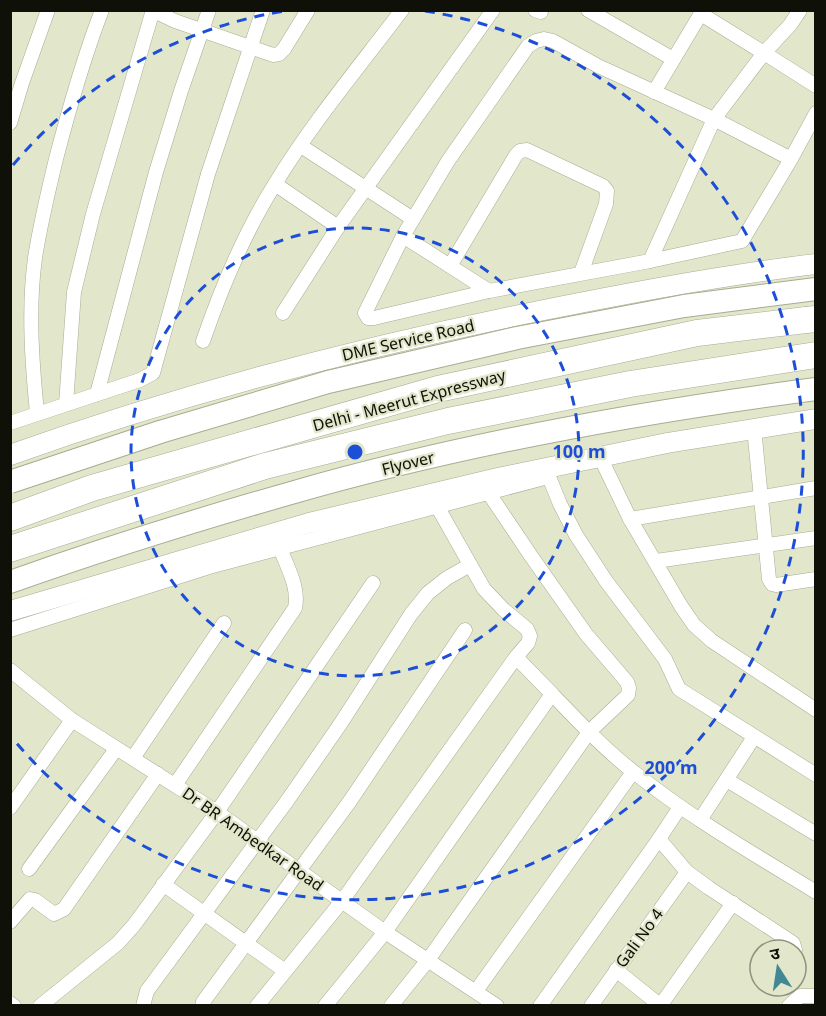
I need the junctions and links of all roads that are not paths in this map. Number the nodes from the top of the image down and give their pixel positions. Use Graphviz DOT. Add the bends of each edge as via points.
graph roads {
  1 [pos="48,10"];
  2 [pos="102,10"];
  3 [pos="209,10"];
  4 [pos="263,10"];
  5 [pos="308,10"];
  6 [pos="402,10"];
  7 [pos="493,10"];
  8 [pos="588,10"];
  9 [pos="800,10"];
  10 [pos="153,11"];
  11 [pos="702,12"];
  12 [pos="203,31"];
  13 [pos="250,48"];
  14 [pos="765,53"];
  15 [pos="673,58"];
  16 [pos="816,86"];
  17 [pos="654,92"];
  18 [pos="816,113"];
  19 [pos="714,119"];
  20 [pos="10,123"];
  21 [pos="301,146"];
  22 [pos="791,159"];
  23 [pos="275,184"];
  24 [pos="365,189"];
  25 [pos="413,219"];
  26 [pos="338,227"];
  27 [pos="403,236"];
  28 [pos="650,261"];
  29 [pos="811,265"];
  30 [pos="450,266"];
  31 [pos="581,273"];
  32 [pos="816,289"];
  33 [pos="489,291"];
  34 [pos="283,313"];
  35 [pos="812,321"];
  36 [pos="202,341"];
  37 [pos="813,356"];
  38 [pos="816,389"];
  39 [pos="97,394"];
  40 [pos="66,404"];
  41 [pos="37,413"];
  42 [pos="816,419"];
  43 [pos="10,423"];
  44 [pos="816,429"];
  45 [pos="755,438"];
  46 [pos="10,455"];
  47 [pos="604,465"];
  48 [pos="549,477"];
  49 [pos="10,482"];
  50 [pos="816,488"];
  51 [pos="488,492"];
  52 [pos="761,496"];
  53 [pos="434,500"];
  54 [pos="10,518"];
  55 [pos="630,519"];
  56 [pos="816,538"];
  57 [pos="277,541"];
  58 [pos="764,545"];
  59 [pos="10,549"];
  60 [pos="656,561"];
  61 [pos="470,565"];
  62 [pos="816,579"];
  63 [pos="10,582"];
  64 [pos="373,583"];
  65 [pos="10,611"];
  66 [pos="224,623"];
  67 [pos="10,630"];
  68 [pos="465,630"];
  69 [pos="516,657"];
  70 [pos="11,672"];
  71 [pos="552,694"];
  72 [pos="816,710"];
  73 [pos="72,720"];
  74 [pos="589,732"];
  75 [pos="754,738"];
  76 [pos="116,748"];
  77 [pos="133,758"];
  78 [pos="633,772"];
  79 [pos="158,774"];
  80 [pos="816,775"];
  81 [pos="727,780"];
  82 [pos="175,785"];
  83 [pos="680,807"];
  84 [pos="10,808"];
  85 [pos="217,812"];
  86 [pos="700,820"];
  87 [pos="816,834"];
  88 [pos="659,839"];
  89 [pos="258,840"];
  90 [pos="29,869"];
  91 [pos="299,870"];
  92 [pos="687,872"];
  93 [pos="163,884"];
  94 [pos="816,892"];
  95 [pos="342,901"];
  96 [pos="733,903"];
  97 [pos="204,913"];
  98 [pos="10,922"];
  99 [pos="385,932"];
  100 [pos="786,938"];
  101 [pos="246,942"];
  102 [pos="428,960"];
  103 [pos="616,970"];
  104 [pos="285,971"];
  105 [pos="810,996"];
  106 [pos="484,1000"];
  107 [pos="40,1005"];
  108 [pos="143,1005"];
  109 [pos="203,1005"];
  110 [pos="257,1005"];
  111 [pos="324,1005"];
  112 [pos="391,1005"];
  113 [pos="540,1005"];
  114 [pos="591,1005"];
  115 [pos="660,1005"];
  116 [pos="789,1005"];
  1 -- 20 [label="street"];
  2 -- 41 [label="street" via="65,124 35,258 31,306"];
  3 -- 12 [label="street"];
  4 -- 13 [label="street"];
  5 -- 13 [label="street" via="279,54"];
  6 -- 21 [label="street"];
  7 -- 24 [label="street"];
  8 -- 15 [label="street"];
  9 -- 14 [label="street"];
  10 -- 12 [label="street"];
  10 -- 40 [label="street" via="77,281"];
  11 -- 14 [label="street"];
  11 -- 15 [label="street"];
  12 -- 13 [label="street"];
  12 -- 39 [label="street" via="156,172"];
  13 -- 39 [label="street" via="195,219 153,373"];
  14 -- 16 [label="street"];
  14 -- 19 [label="street"];
  15 -- 17 [label="street"];
  17 -- 19 [label="street"];
  17 -- 25 [label="street" via="553,42 536,41 528,46 448,161"];
  18 -- 22 [label="street"];
  19 -- 22 [label="street"];
  19 -- 28 [label="street"];
  21 -- 23 [label="street"];
  21 -- 24 [label="street"];
  22 -- 28 [label="street" via="742,241"];
  23 -- 26 [label="street"];
  23 -- 36 [label="street" via="242,242"];
  24 -- 25 [label="street"];
  24 -- 26 [label="street"];
  25 -- 27 [label="street"];
  26 -- 34 [label="street"];
  27 -- 30 [label="street"];
  27 -- 33 [label="street" via="367,306 368,318"];
  28 -- 31 [label="street"];
  29 -- 35 [label="main road"];
  29 -- 46 [label="main road, DME Service Road" via="646,289 423,334 266,374"];
  30 -- 31 [label="street" via="516,155 527,150 607,191"];
  30 -- 33 [label="street"];
  31 -- 33 [label="street"];
  32 -- 49 [label="highway, bridge" via="684,306 517,338 340,380 160,432"];
  35 -- 54 [label="highway, Delhi - Meerut Expressway" via="697,333 438,389 92,488"];
  37 -- 59 [label="highway, Delhi - Meerut Expressway" via="630,384 448,421 265,466"];
  38 -- 63 [label="highway, Flyover" via="595,423 434,457 282,495 112,546"];
  39 -- 40 [label="street"];
  40 -- 41 [label="street"];
  41 -- 43 [label="street"];
  42 -- 53 [label="main road" via="667,443 498,478"];
  44 -- 45 [label="street"];
  45 -- 47 [label="street"];
  45 -- 52 [label="street"];
  47 -- 48 [label="street"];
  47 -- 55 [label="street"];
  48 -- 51 [label="street"];
  48 -- 75 [label="street" via="576,535 666,659 679,689"];
  50 -- 52 [label="street"];
  51 -- 53 [label="street"];
  51 -- 74 [label="street" via="586,634 627,682 628,694"];
  52 -- 55 [label="street"];
  52 -- 58 [label="street"];
  53 -- 57 [label="main road" via="309,523"];
  53 -- 61 [label="street"];
  55 -- 60 [label="street"];
  56 -- 58 [label="street"];
  57 -- 65 [label="main road"];
  57 -- 67 [label="street" via="209,567"];
  57 -- 82 [label="street" via="296,589 295,608"];
  58 -- 60 [label="street"];
  58 -- 62 [label="street" via="772,584"];
  60 -- 72 [label="street" via="694,625 712,642"];
  61 -- 69 [label="street" via="484,589 527,629 528,643"];
  61 -- 89 [label="street" via="428,593 411,614 341,723"];
  64 -- 85 [label="street"];
  66 -- 77 [label="street"];
  68 -- 91 [label="street"];
  69 -- 71 [label="street"];
  69 -- 95 [label="street"];
  70 -- 73 [label="street, Dr BR Ambedkar Road"];
  71 -- 74 [label="street"];
  71 -- 99 [label="street"];
  73 -- 76 [label="street, Dr BR Ambedkar Road"];
  73 -- 84 [label="street"];
  74 -- 78 [label="street"];
  74 -- 102 [label="street"];
  75 -- 80 [label="street"];
  75 -- 81 [label="street"];
  76 -- 77 [label="street, Dr BR Ambedkar Road"];
  76 -- 90 [label="street"];
  77 -- 79 [label="street, Dr BR Ambedkar Road"];
  78 -- 83 [label="street"];
  78 -- 106 [label="street"];
  79 -- 82 [label="street, Dr BR Ambedkar Road"];
  79 -- 98 [label="street" via="64,909 54,914 30,899"];
  81 -- 86 [label="street"];
  81 -- 87 [label="street"];
  82 -- 85 [label="street, Dr BR Ambedkar Road"];
  83 -- 86 [label="street"];
  83 -- 88 [label="street"];
  85 -- 89 [label="street, Dr BR Ambedkar Road"];
  85 -- 93 [label="street"];
  86 -- 94 [label="street"];
  88 -- 92 [label="street"];
  88 -- 113 [label="street"];
  89 -- 91 [label="street, Dr BR Ambedkar Road"];
  89 -- 97 [label="street"];
  91 -- 95 [label="street, Dr BR Ambedkar Road"];
  91 -- 101 [label="street"];
  92 -- 96 [label="street"];
  92 -- 103 [label="street, Gali No 4"];
  93 -- 97 [label="street"];
  93 -- 107 [label="street" via="118,943"];
  95 -- 99 [label="street, Dr BR Ambedkar Road"];
  95 -- 104 [label="street"];
  96 -- 100 [label="street"];
  96 -- 115 [label="street"];
  97 -- 101 [label="street"];
  97 -- 108 [label="street" via="147,991"];
  99 -- 102 [label="street, Dr BR Ambedkar Road"];
  99 -- 111 [label="street"];
  101 -- 104 [label="street"];
  101 -- 109 [label="street"];
  102 -- 106 [label="street, Dr BR Ambedkar Road"];
  102 -- 112 [label="street"];
  103 -- 114 [label="street, Gali No 4"];
  103 -- 115 [label="street"];
  104 -- 110 [label="street"];
  105 -- 116 [label="street" via="800,996"];
}
